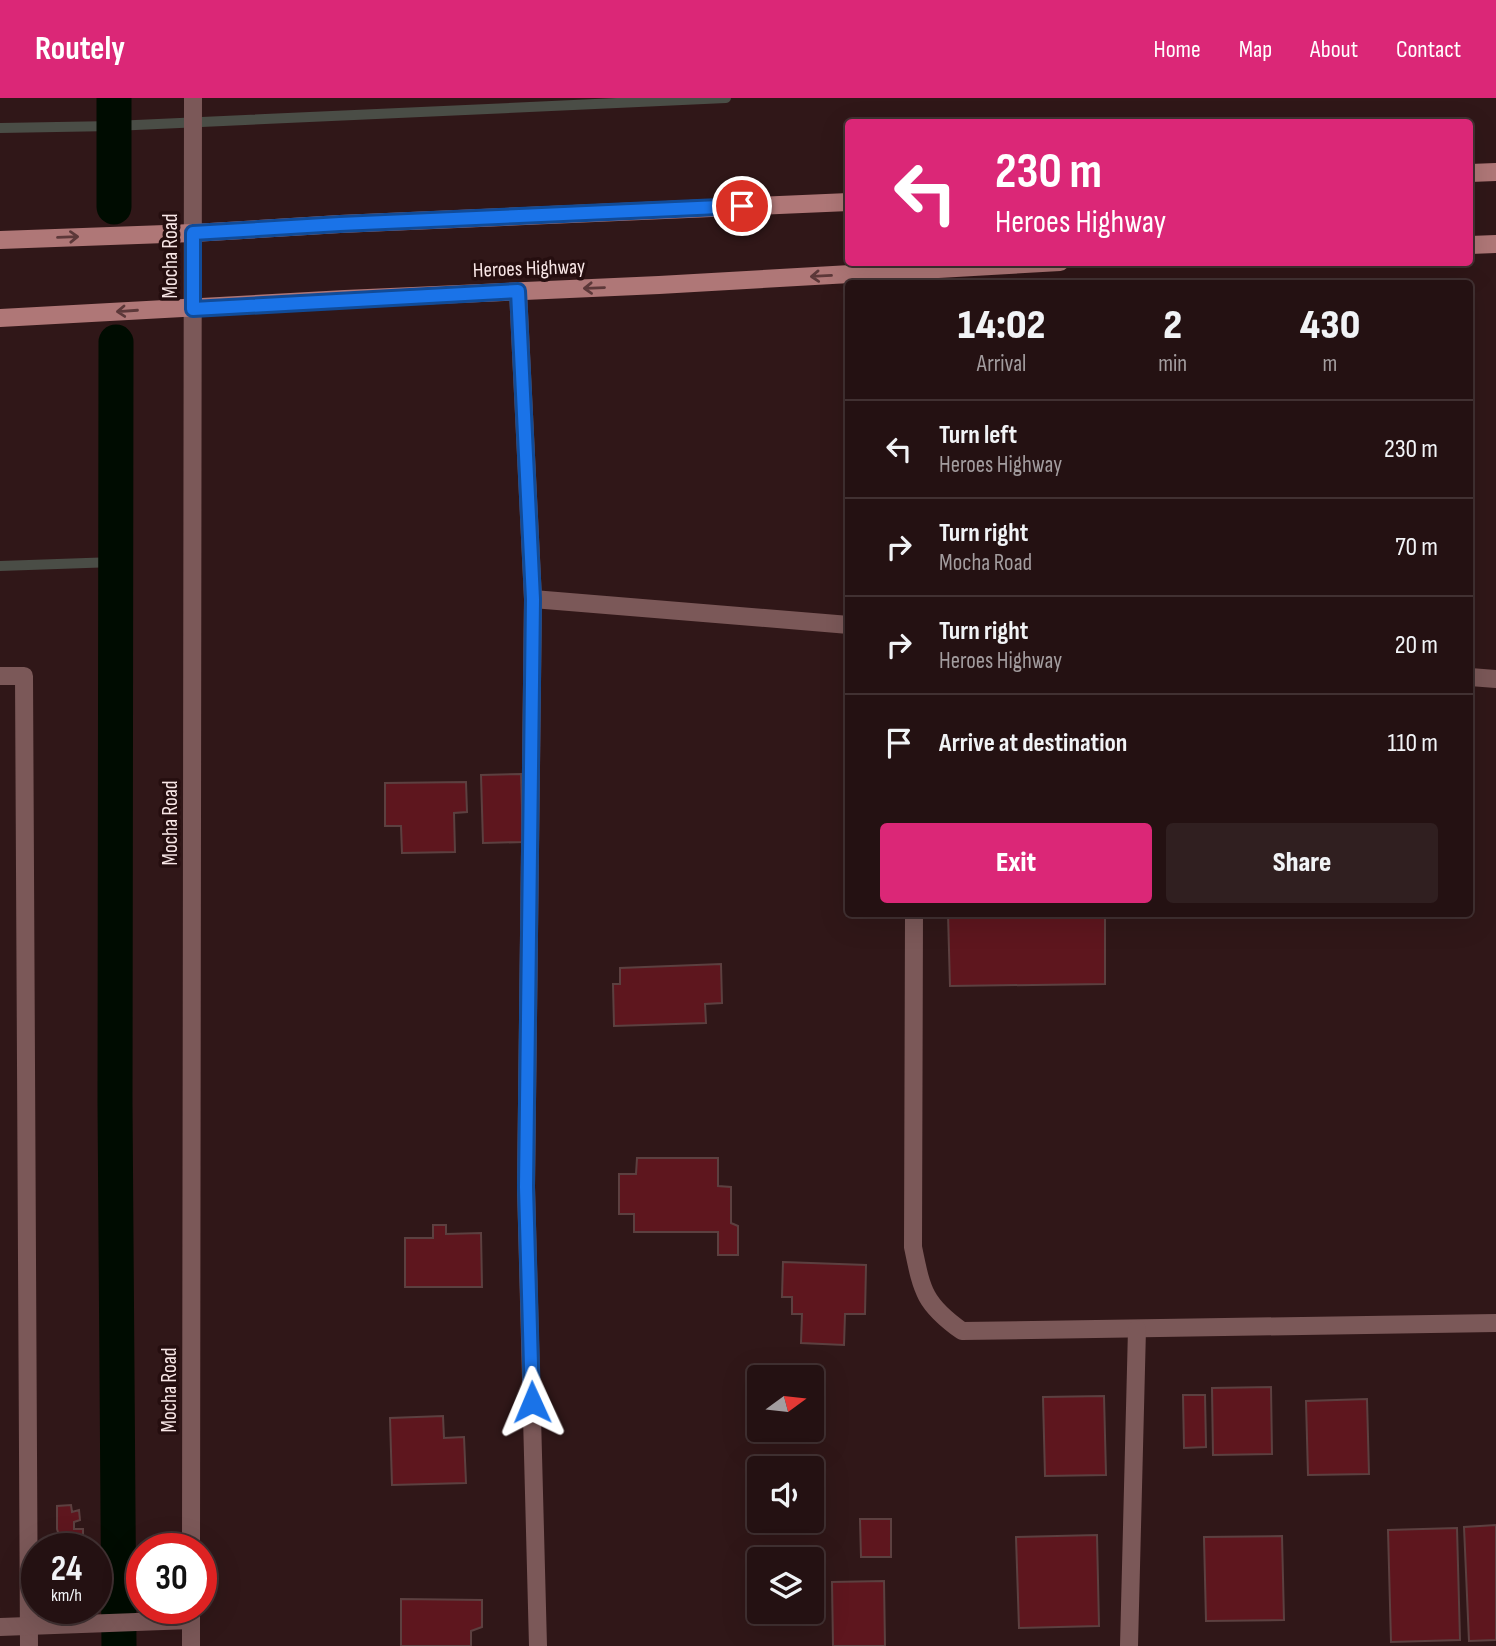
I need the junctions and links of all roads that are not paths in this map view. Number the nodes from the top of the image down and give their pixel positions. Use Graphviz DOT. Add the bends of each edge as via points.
graph roads {
  1 [pos="193,98"];
  2 [pos="1496,172"];
  3 [pos="1473,173"];
  4 [pos="845,202"];
  5 [pos="193,233"];
  6 [pos="0,240"];
  7 [pos="1496,244"];
  8 [pos="1473,245"];
  9 [pos="985,266"];
  10 [pos="518,291"];
  11 [pos="193,309"];
  12 [pos="0,318"];
  13 [pos="533,599"];
  14 [pos="845,625"];
  15 [pos="0,676"];
  16 [pos="1473,677"];
  17 [pos="1496,679"];
  18 [pos="914,917"];
  19 [pos="1496,1324"];
  20 [pos="1137,1328"];
  21 [pos="191,1533"];
  22 [pos="126,1621"];
  23 [pos="191,1624"];
  24 [pos="29,1626"];
  25 [pos="0,1627"];
  26 [pos="29,1646"];
  27 [pos="191,1646"];
  28 [pos="538,1646"];
  29 [pos="1129,1646"];
  1 -- 5 [label="street, Mocha Road"];
  2 -- 3 [label="main road"];
  4 -- 5 [label="main road"];
  6 -- 5 [label="main road, one-way"];
  5 -- 11 [label="street, Mocha Road"];
  7 -- 8 [label="main road"];
  9 -- 10 [label="main road, Heroes Highway, one-way"];
  10 -- 11 [label="main road, Heroes Highway"];
  10 -- 13 [label="street"];
  11 -- 12 [label="main road, Heroes Highway, one-way"];
  11 -- 21 [label="street, Mocha Road"];
  13 -- 14 [label="street"];
  13 -- 28 [label="street" via="526,1187"];
  15 -- 24 [label="street" via="24,676"];
  16 -- 17 [label="street"];
  18 -- 20 [label="street" via="913,1247 921,1288 939,1315 962,1331"];
  19 -- 20 [label="street"];
  20 -- 29 [label="street"];
  22 -- 24 [label="street"];
  23 -- 27 [label="street"];
  24 -- 25 [label="street"];
  24 -- 26 [label="street"];
}
